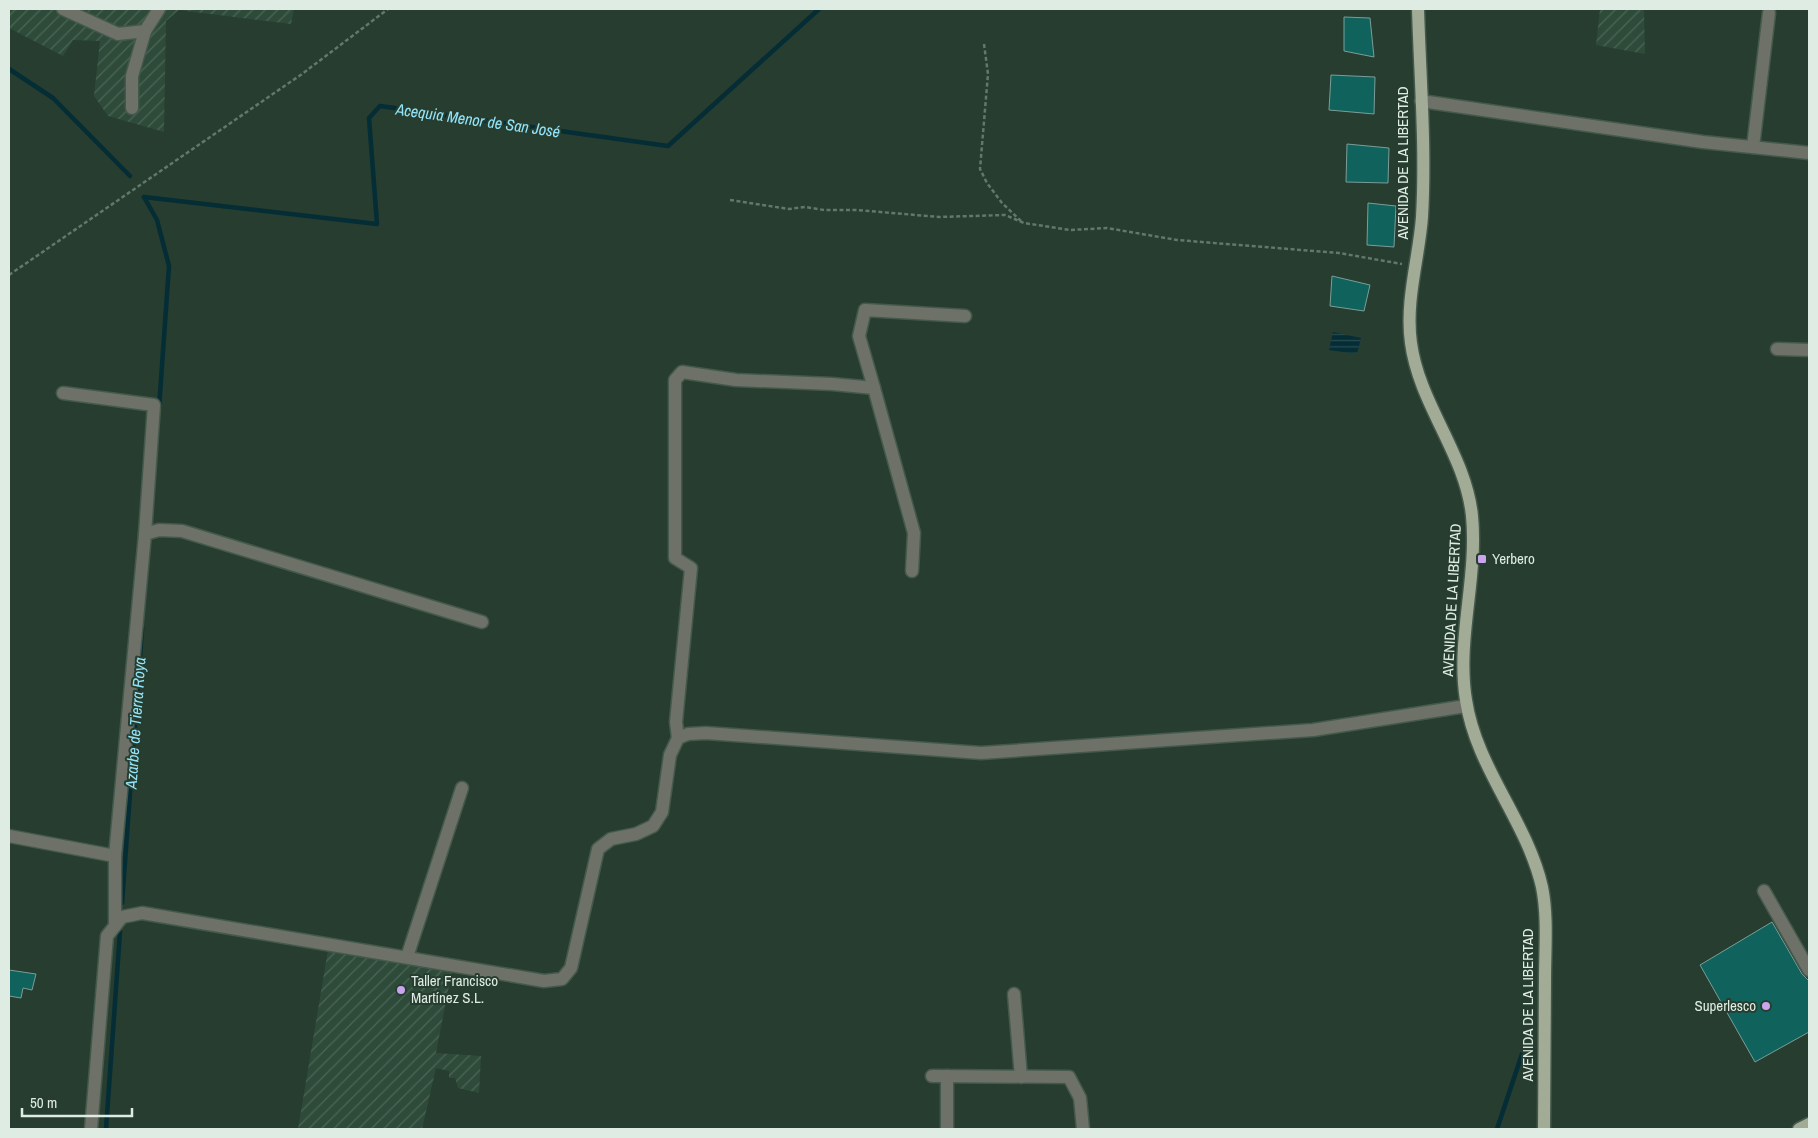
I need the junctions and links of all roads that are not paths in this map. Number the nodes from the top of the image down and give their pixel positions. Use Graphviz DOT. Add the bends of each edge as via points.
graph roads {
  1 [pos="63,9"];
  2 [pos="159,9"];
  3 [pos="1418,9"];
  4 [pos="1769,13"];
  5 [pos="145,31"];
  6 [pos="1421,101"];
  7 [pos="132,108"];
  8 [pos="1753,147"];
  9 [pos="1809,154"];
  10 [pos="965,316"];
  11 [pos="1777,349"];
  12 [pos="1809,350"];
  13 [pos="874,388"];
  14 [pos="63,393"];
  15 [pos="145,534"];
  16 [pos="912,571"];
  17 [pos="482,622"];
  18 [pos="1466,706"];
  19 [pos="678,738"];
  20 [pos="462,788"];
  21 [pos="9,836"];
  22 [pos="115,856"];
  23 [pos="1764,891"];
  24 [pos="115,926"];
  25 [pos="407,957"];
  26 [pos="1809,970"];
  27 [pos="1014,994"];
  28 [pos="932,1076"];
  29 [pos="947,1076"];
  30 [pos="1021,1077"];
  31 [pos="1809,1124"];
  32 [pos="91,1129"];
  33 [pos="947,1129"];
  34 [pos="1083,1129"];
  35 [pos="1544,1129"];
  36 [pos="1799,1129"];
  1 -- 5 [label="street" via="118,34"];
  2 -- 5 [label="street"];
  3 -- 6 [label="main road, AVENIDA DE LA LIBERTAD"];
  4 -- 8 [label="street"];
  5 -- 7 [label="street" via="132,76"];
  6 -- 8 [label="street"];
  6 -- 18 [label="main road, AVENIDA DE LA LIBERTAD" via="1422,214 1410,323 1414,358 1460,471 1472,518 1472,573 1463,672"];
  8 -- 9 [label="street"];
  10 -- 13 [label="street" via="865,310 859,336"];
  11 -- 12 [label="street"];
  13 -- 16 [label="street" via="914,533"];
  13 -- 19 [label="street" via="736,380 682,372 676,380 675,558 691,568 676,722"];
  14 -- 15 [label="street" via="154,405"];
  15 -- 17 [label="street" via="159,530 182,531"];
  15 -- 22 [label="street"];
  18 -- 19 [label="street" via="1313,730 981,753 706,733"];
  18 -- 35 [label="main road, AVENIDA DE LA LIBERTAD" via="1483,755 1542,887 1545,923"];
  19 -- 25 [label="street" via="670,755 662,812 653,826 636,834 611,839 598,849 571,968 562,979 544,981"];
  20 -- 25 [label="street"];
  21 -- 22 [label="street"];
  22 -- 24 [label="street"];
  23 -- 26 [label="street"];
  24 -- 25 [label="street" via="122,917 142,912"];
  24 -- 32 [label="street" via="107,936"];
  27 -- 30 [label="street"];
  28 -- 29 [label="street"];
  29 -- 30 [label="street"];
  29 -- 33 [label="street"];
  30 -- 34 [label="street" via="1069,1077 1080,1098"];
  31 -- 36 [label="main road"];
}
